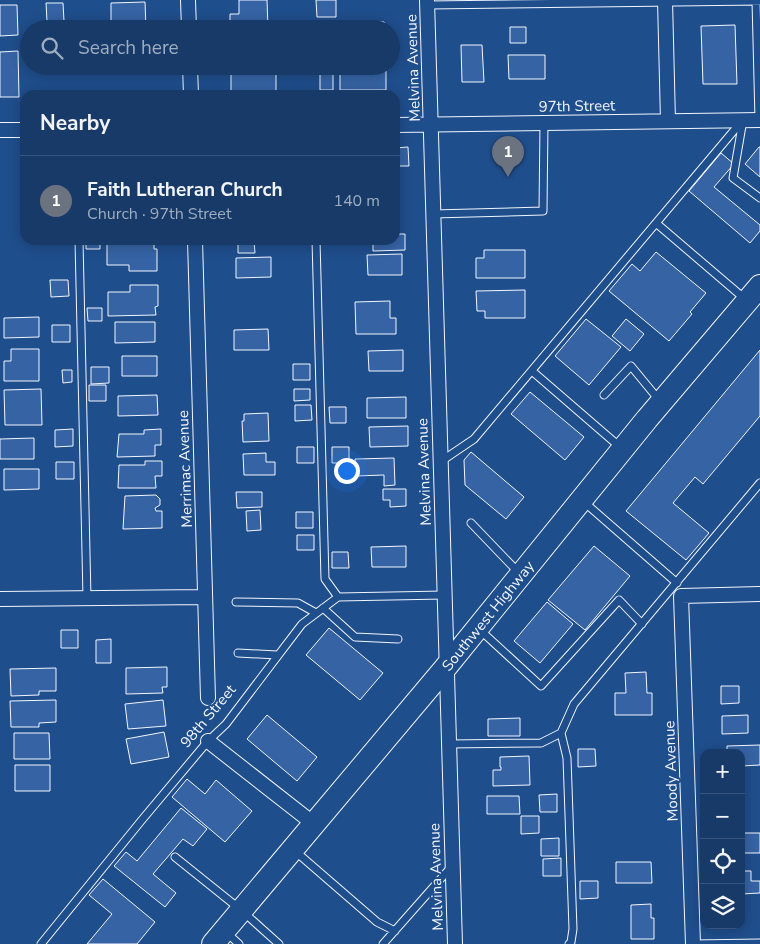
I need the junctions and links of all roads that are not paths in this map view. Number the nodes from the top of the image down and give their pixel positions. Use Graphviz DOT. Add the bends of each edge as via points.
graph roads {
  1 [pos="188,0"];
  2 [pos="665,1"];
  3 [pos="546,2"];
  4 [pos="758,2"];
  5 [pos="428,3"];
  6 [pos="189,20"];
  7 [pos="190,75"];
  8 [pos="191,90"];
  9 [pos="743,120"];
  10 [pos="760,120"];
  11 [pos="668,121"];
  12 [pos="544,123"];
  13 [pos="431,124"];
  14 [pos="400,125"];
  15 [pos="0,130"];
  16 [pos="20,130"];
  17 [pos="760,198"];
  18 [pos="433,214"];
  19 [pos="656,224"];
  20 [pos="79,245"];
  21 [pos="195,245"];
  22 [pos="316,245"];
  23 [pos="754,293"];
  24 [pos="532,371"];
  25 [pos="604,394"];
  26 [pos="661,402"];
  27 [pos="622,449"];
  28 [pos="440,462"];
  29 [pos="760,483"];
  30 [pos="582,500"];
  31 [pos="471,523"];
  32 [pos="521,575"];
  33 [pos="679,590"];
  34 [pos="760,594"];
  35 [pos="444,595"];
  36 [pos="204,597"];
  37 [pos="338,597"];
  38 [pos="87,598"];
  39 [pos="0,599"];
  40 [pos="236,602"];
  41 [pos="323,608"];
  42 [pos="316,613"];
  43 [pos="642,624"];
  44 [pos="478,628"];
  45 [pos="398,639"];
  46 [pos="238,654"];
  47 [pos="277,655"];
  48 [pos="446,668"];
  49 [pos="208,698"];
  50 [pos="561,733"];
  51 [pos="208,741"];
  52 [pos="449,744"];
  53 [pos="314,824"];
  54 [pos="293,849"];
  55 [pos="175,857"];
  56 [pos="452,866"];
  57 [pos="241,910"];
  58 [pos="395,930"];
  59 [pos="226,940"];
  60 [pos="760,943"];
  61 [pos="41,944"];
  62 [pos="279,944"];
  63 [pos="383,944"];
  64 [pos="455,944"];
  65 [pos="569,944"];
  66 [pos="693,944"];
  1 -- 6 [label="street"];
  2 -- 3 [label="lane"];
  2 -- 4 [label="lane"];
  2 -- 11 [label="street"];
  3 -- 5 [label="lane"];
  4 -- 10 [label="lane"];
  5 -- 13 [label="street, Melvina Avenue"];
  7 -- 8 [label="street"];
  9 -- 10 [label="street, 97th Street"];
  9 -- 11 [label="street, 97th Street"];
  9 -- 17 [label="lane" via="733,178"];
  9 -- 19 [label="lane"];
  11 -- 12 [label="street, 97th Street"];
  12 -- 13 [label="street, 97th Street"];
  12 -- 18 [label="lane" via="543,211"];
  13 -- 14 [label="street, 97th Street"];
  13 -- 18 [label="street, Melvina Avenue"];
  15 -- 16 [label="street"];
  18 -- 28 [label="street, Melvina Avenue"];
  19 -- 23 [label="lane"];
  19 -- 24 [label="lane"];
  20 -- 38 [label="lane"];
  21 -- 36 [label="street, Merrimac Avenue"];
  22 -- 37 [label="lane" via="325,579"];
  23 -- 26 [label="main road, Southwest Highway"];
  24 -- 27 [label="lane"];
  24 -- 28 [label="lane" via="474,439"];
  25 -- 26 [label="lane" via="631,366"];
  26 -- 27 [label="main road, Southwest Highway"];
  27 -- 30 [label="main road, Southwest Highway"];
  28 -- 35 [label="street, Melvina Avenue"];
  29 -- 33 [label="lane"];
  30 -- 32 [label="main road, Southwest Highway"];
  30 -- 33 [label="lane"];
  31 -- 32 [label="lane"];
  32 -- 44 [label="main road, Southwest Highway"];
  33 -- 34 [label="street"];
  33 -- 43 [label="lane"];
  33 -- 66 [label="street, Moody Avenue"];
  35 -- 37 [label="lane"];
  35 -- 48 [label="street, Melvina Avenue"];
  36 -- 38 [label="street"];
  36 -- 49 [label="street, Merrimac Avenue"];
  37 -- 41 [label="lane, 98th Street"];
  38 -- 39 [label="street"];
  40 -- 42 [label="lane" via="298,603"];
  41 -- 42 [label="lane, 98th Street"];
  41 -- 45 [label="lane" via="355,637"];
  42 -- 47 [label="lane, 98th Street" via="302,624"];
  43 -- 44 [label="lane" via="618,600 541,686"];
  43 -- 50 [label="lane" via="574,704"];
  44 -- 48 [label="main road, Southwest Highway"];
  46 -- 47 [label="lane"];
  47 -- 51 [label="lane, 98th Street" via="226,724"];
  48 -- 52 [label="street, Melvina Avenue"];
  48 -- 53 [label="main road, Southwest Highway"];
  50 -- 52 [label="lane" via="541,743"];
  50 -- 65 [label="lane" via="567,758 573,929"];
  51 -- 53 [label="street"];
  51 -- 61 [label="lane, 98th Street"];
  52 -- 56 [label="street, Melvina Avenue"];
  53 -- 54 [label="main road, Southwest Highway"];
  54 -- 57 [label="main road, Southwest Highway"];
  54 -- 58 [label="lane" via="377,922"];
  55 -- 57 [label="lane"];
  56 -- 58 [label="lane"];
  56 -- 64 [label="street, Melvina Avenue"];
  57 -- 59 [label="main road, Southwest Highway"];
  57 -- 62 [label="lane"];
  58 -- 63 [label="lane"];
  60 -- 66 [label="lane"];
}
